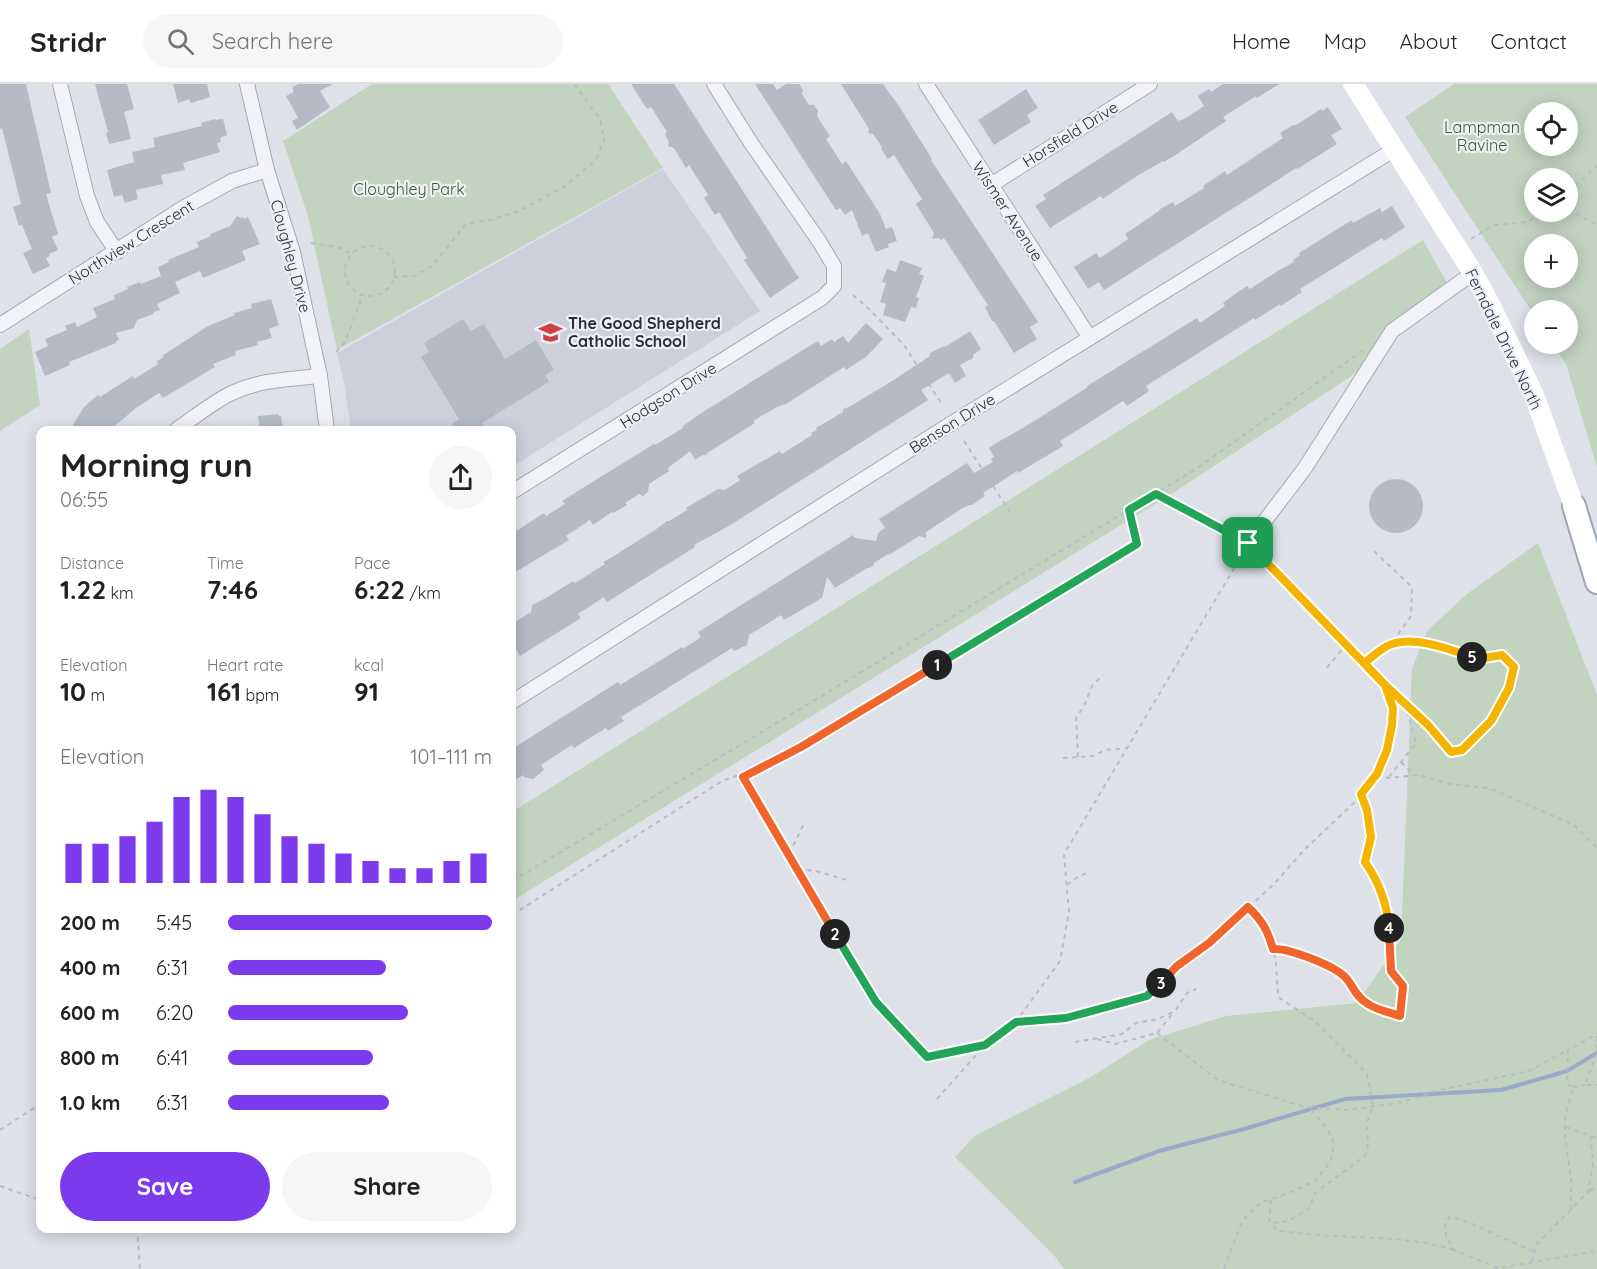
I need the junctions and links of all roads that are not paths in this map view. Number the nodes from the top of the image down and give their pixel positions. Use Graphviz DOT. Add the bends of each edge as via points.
graph roads {
  1 [pos="60,84"];
  2 [pos="247,84"];
  3 [pos="714,84"];
  4 [pos="926,84"];
  5 [pos="1150,84"];
  6 [pos="1353,84"];
  7 [pos="1395,149"];
  8 [pos="267,170"];
  9 [pos="991,185"];
  10 [pos="117,252"];
  11 [pos="1473,273"];
  12 [pos="0,325"];
  13 [pos="1090,338"];
  14 [pos="320,376"];
  15 [pos="182,426"];
  16 [pos="326,426"];
  17 [pos="516,489"];
  18 [pos="1574,506"];
  19 [pos="1248,543"];
  20 [pos="1597,582"];
  21 [pos="516,699"];
  1 -- 10 [label="street" via="87,196 97,222"];
  2 -- 8 [label="street, Cloughley Drive"];
  3 -- 17 [label="street, Hodgson Drive" via="834,266 834,286 822,298"];
  4 -- 9 [label="street, Wismer Avenue"];
  5 -- 9 [label="street, Horsfield Drive"];
  6 -- 7 [label="main road, Ferndale Drive North"];
  7 -- 11 [label="main road, Ferndale Drive North"];
  7 -- 13 [label="street, Benson Drive"];
  8 -- 10 [label="street, Northview Crescent" via="232,181"];
  8 -- 14 [label="street, Cloughley Drive" via="293,252"];
  9 -- 13 [label="street, Wismer Avenue"];
  10 -- 12 [label="street, Northview Crescent"];
  11 -- 18 [label="main road, Ferndale Drive North" via="1534,396"];
  11 -- 19 [label="street" via="1392,332 1305,468"];
  13 -- 21 [label="street, Benson Drive"];
  14 -- 15 [label="street" via="256,384 230,394"];
  14 -- 16 [label="street, Cloughley Drive"];
  18 -- 20 [label="main road, Ferndale Drive North"];
}
